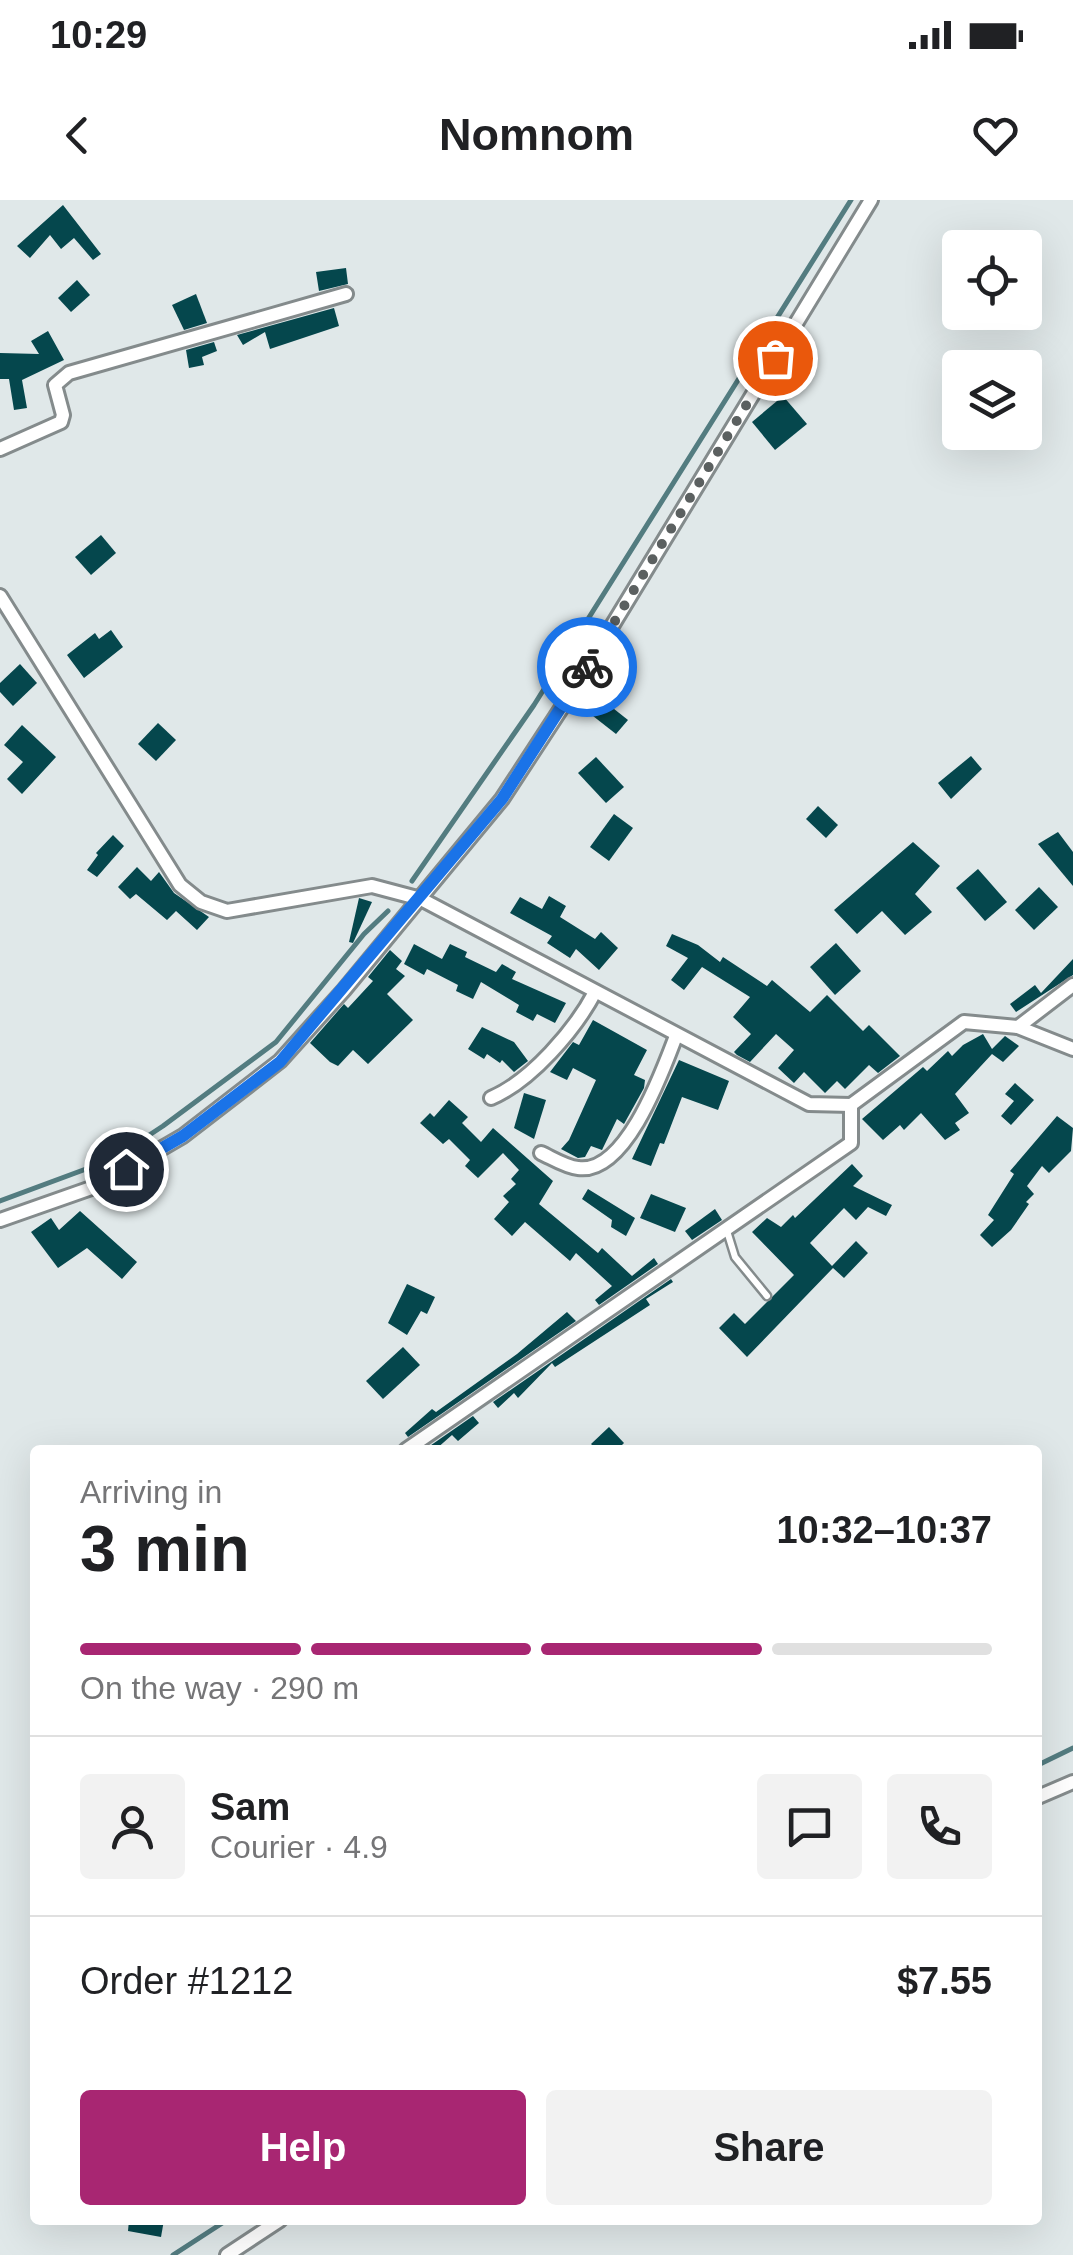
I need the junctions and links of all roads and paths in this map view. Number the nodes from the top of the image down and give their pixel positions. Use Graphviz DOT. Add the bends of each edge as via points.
graph roads {
  1 [pos="871,200"];
  2 [pos="346,294"];
  3 [pos="0,450"];
  4 [pos="0,596"];
  5 [pos="421,899"];
  6 [pos="1073,985"];
  7 [pos="595,992"];
  8 [pos="1018,1027"];
  9 [pos="676,1036"];
  10 [pos="1073,1050"];
  11 [pos="491,1098"];
  12 [pos="851,1105"];
  13 [pos="541,1153"];
  14 [pos="0,1220"];
  15 [pos="726,1230"];
  16 [pos="766,1296"];
  17 [pos="413,1445"];
  18 [pos="1073,1782"];
  19 [pos="1042,1794"];
  20 [pos="272,2225"];
  21 [pos="227,2255"];
  1 -- 5 [label="street" via="570,695 502,799"];
  2 -- 3 [label="street" via="69,373 55,385 61,422"];
  4 -- 5 [label="street" via="180,885 202,902 227,911 372,886"];
  5 -- 7 [label="street"];
  5 -- 14 [label="street" via="280,1062 183,1136 97,1186"];
  6 -- 8 [label="street"];
  7 -- 9 [label="street"];
  7 -- 11 [label="street" via="579,1022 522,1079"];
  8 -- 10 [label="street"];
  8 -- 12 [label="street" via="964,1022"];
  9 -- 12 [label="street" via="809,1104"];
  9 -- 13 [label="street" via="650,1101 621,1146 579,1169"];
  12 -- 15 [label="street" via="850,1143"];
  15 -- 16 [label="lane" via="736,1258"];
  15 -- 17 [label="street"];
  18 -- 19 [label="street"];
  20 -- 21 [label="street"];
}
